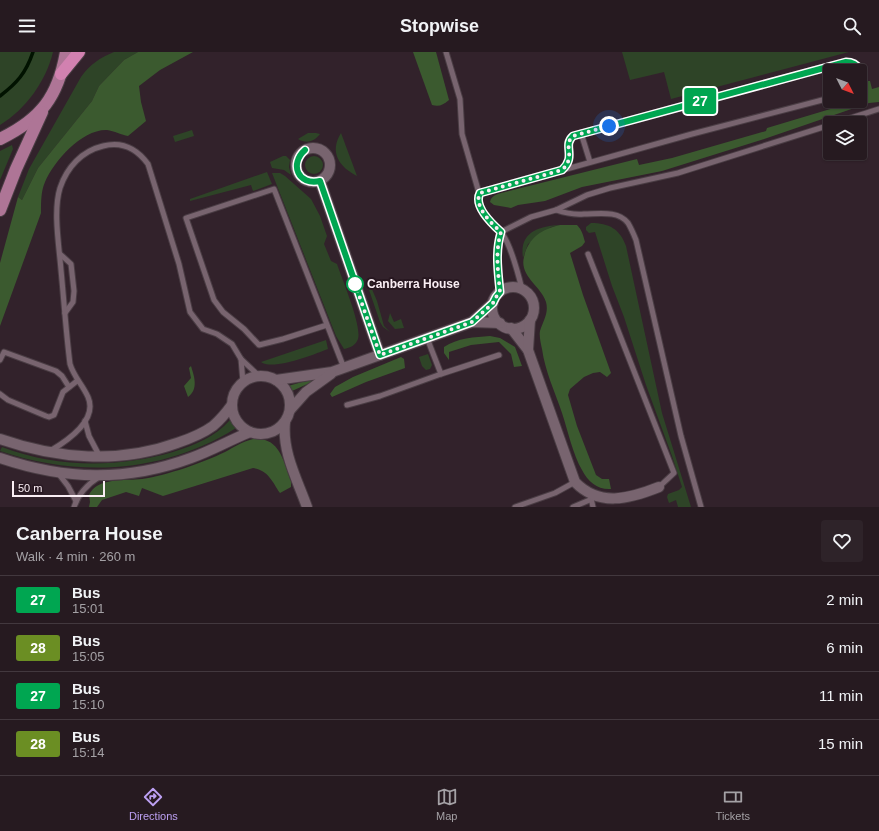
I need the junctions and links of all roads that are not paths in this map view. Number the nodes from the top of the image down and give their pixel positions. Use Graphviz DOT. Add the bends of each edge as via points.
graph roads {
  1 [pos="66,52"];
  2 [pos="79,52"];
  3 [pos="446,52"];
  4 [pos="839,64"];
  5 [pos="857,64"];
  6 [pos="823,68"];
  7 [pos="61,74"];
  8 [pos="823,100"];
  9 [pos="44,108"];
  10 [pos="879,109"];
  11 [pos="857,116"];
  12 [pos="823,127"];
  13 [pos="581,133"];
  14 [pos="0,139"];
  15 [pos="590,162"];
  16 [pos="562,170"];
  17 [pos="320,181"];
  18 [pos="480,193"];
  19 [pos="0,210"];
  20 [pos="556,210"];
  21 [pos="501,232"];
  22 [pos="60,254"];
  23 [pos="588,254"];
  24 [pos="522,289"];
  25 [pos="500,292"];
  26 [pos="493,303"];
  27 [pos="65,313"];
  28 [pos="530,320"];
  29 [pos="472,322"];
  30 [pos="500,323"];
  31 [pos="327,325"];
  32 [pos="511,328"];
  33 [pos="427,338"];
  34 [pos="528,350"];
  35 [pos="380,355"];
  36 [pos="499,355"];
  37 [pos="241,359"];
  38 [pos="0,360"];
  39 [pos="344,368"];
  40 [pos="332,372"];
  41 [pos="441,374"];
  42 [pos="259,376"];
  43 [pos="276,380"];
  44 [pos="77,381"];
  45 [pos="243,382"];
  46 [pos="69,387"];
  47 [pos="0,394"];
  48 [pos="347,405"];
  49 [pos="231,406"];
  50 [pos="290,410"];
  51 [pos="85,421"];
  52 [pos="285,422"];
  53 [pos="250,432"];
  54 [pos="267,434"];
  55 [pos="0,439"];
  56 [pos="285,449"];
  57 [pos="49,452"];
  58 [pos="100,457"];
  59 [pos="0,458"];
  60 [pos="58,473"];
  61 [pos="101,475"];
  62 [pos="575,482"];
  63 [pos="659,487"];
  64 [pos="591,497"];
  65 [pos="76,501"];
  66 [pos="74,507"];
  67 [pos="307,507"];
  68 [pos="515,507"];
  69 [pos="573,507"];
  70 [pos="593,507"];
  71 [pos="701,507"];
  1 -- 7 [label="main road"];
  2 -- 7 [label="highway"];
  3 -- 18 [label="lane" via="460,99 462,134"];
  4 -- 5 [label="lane"];
  6 -- 13 [label="lane"];
  7 -- 9 [label="main road"];
  8 -- 15 [label="lane"];
  9 -- 14 [label="main road" via="15,131"];
  9 -- 19 [label="main road"];
  10 -- 11 [label="lane"];
  12 -- 20 [label="lane" via="678,173 587,194"];
  13 -- 15 [label="lane"];
  13 -- 16 [label="lane" via="569,139 570,159"];
  15 -- 16 [label="lane"];
  16 -- 18 [label="lane"];
  17 -- 35 [label="street"];
  18 -- 21 [label="lane" via="478,200 482,211"];
  20 -- 21 [label="lane" via="531,217"];
  20 -- 71 [label="lane" via="565,214 616,215 628,223 636,240 681,436"];
  21 -- 24 [label="lane" via="514,258"];
  21 -- 25 [label="lane" via="497,252"];
  22 -- 27 [label="lane"];
  22 -- 27 [label="lane" via="71,264 74,291 73,302"];
  22 -- 37 [label="lane" via="57,202 60,188 71,166 89,150 104,146 124,145 136,151 148,164 179,264 190,312 203,329 217,334 235,348"];
  23 -- 63 [label="lane" via="674,473"];
  24 -- 25 [label="street" via="513,287"];
  24 -- 28 [label="street" via="533,302 534,311"];
  25 -- 26 [label="street"];
  26 -- 29 [label="street"];
  26 -- 30 [label="street" via="495,317"];
  27 -- 44 [label="lane" via="70,364"];
  28 -- 32 [label="street" via="518,328"];
  28 -- 34 [label="street"];
  29 -- 30 [label="street"];
  29 -- 33 [label="street"];
  30 -- 32 [label="street"];
  31 -- 31 [label="lane" via="274,189 186,218 214,300 222,312 259,345"];
  31 -- 39 [label="lane"];
  32 -- 34 [label="street"];
  33 -- 35 [label="street"];
  33 -- 41 [label="lane"];
  34 -- 62 [label="street"];
  35 -- 39 [label="street"];
  36 -- 41 [label="lane"];
  37 -- 42 [label="lane"];
  37 -- 45 [label="lane"];
  38 -- 46 [label="lane" via="4,352 56,371"];
  39 -- 40 [label="street"];
  40 -- 43 [label="street"];
  40 -- 50 [label="street" via="306,392"];
  41 -- 48 [label="lane"];
  42 -- 43 [label="street"];
  42 -- 45 [label="street"];
  43 -- 50 [label="street" via="287,393"];
  44 -- 46 [label="lane"];
  44 -- 51 [label="lane" via="89,401 90,409"];
  45 -- 49 [label="street" via="233,394"];
  46 -- 47 [label="lane" via="63,392 54,415 49,416 8,400"];
  49 -- 53 [label="street" via="238,424"];
  49 -- 58 [label="street" via="212,427 185,440 142,452"];
  50 -- 52 [label="street"];
  51 -- 57 [label="lane" via="73,436"];
  51 -- 58 [label="lane" via="89,436"];
  52 -- 54 [label="street"];
  52 -- 56 [label="street"];
  53 -- 54 [label="street"];
  53 -- 61 [label="street" via="191,458 168,465 145,471"];
  54 -- 56 [label="street"];
  55 -- 57 [label="street"];
  56 -- 67 [label="street"];
  57 -- 58 [label="street"];
  59 -- 60 [label="street"];
  60 -- 61 [label="street"];
  60 -- 65 [label="lane"];
  61 -- 65 [label="lane"];
  62 -- 64 [label="street"];
  62 -- 68 [label="lane" via="555,493"];
  63 -- 64 [label="street" via="617,501 603,501"];
  64 -- 69 [label="lane"];
  64 -- 70 [label="lane"];
  65 -- 66 [label="lane"];
}
